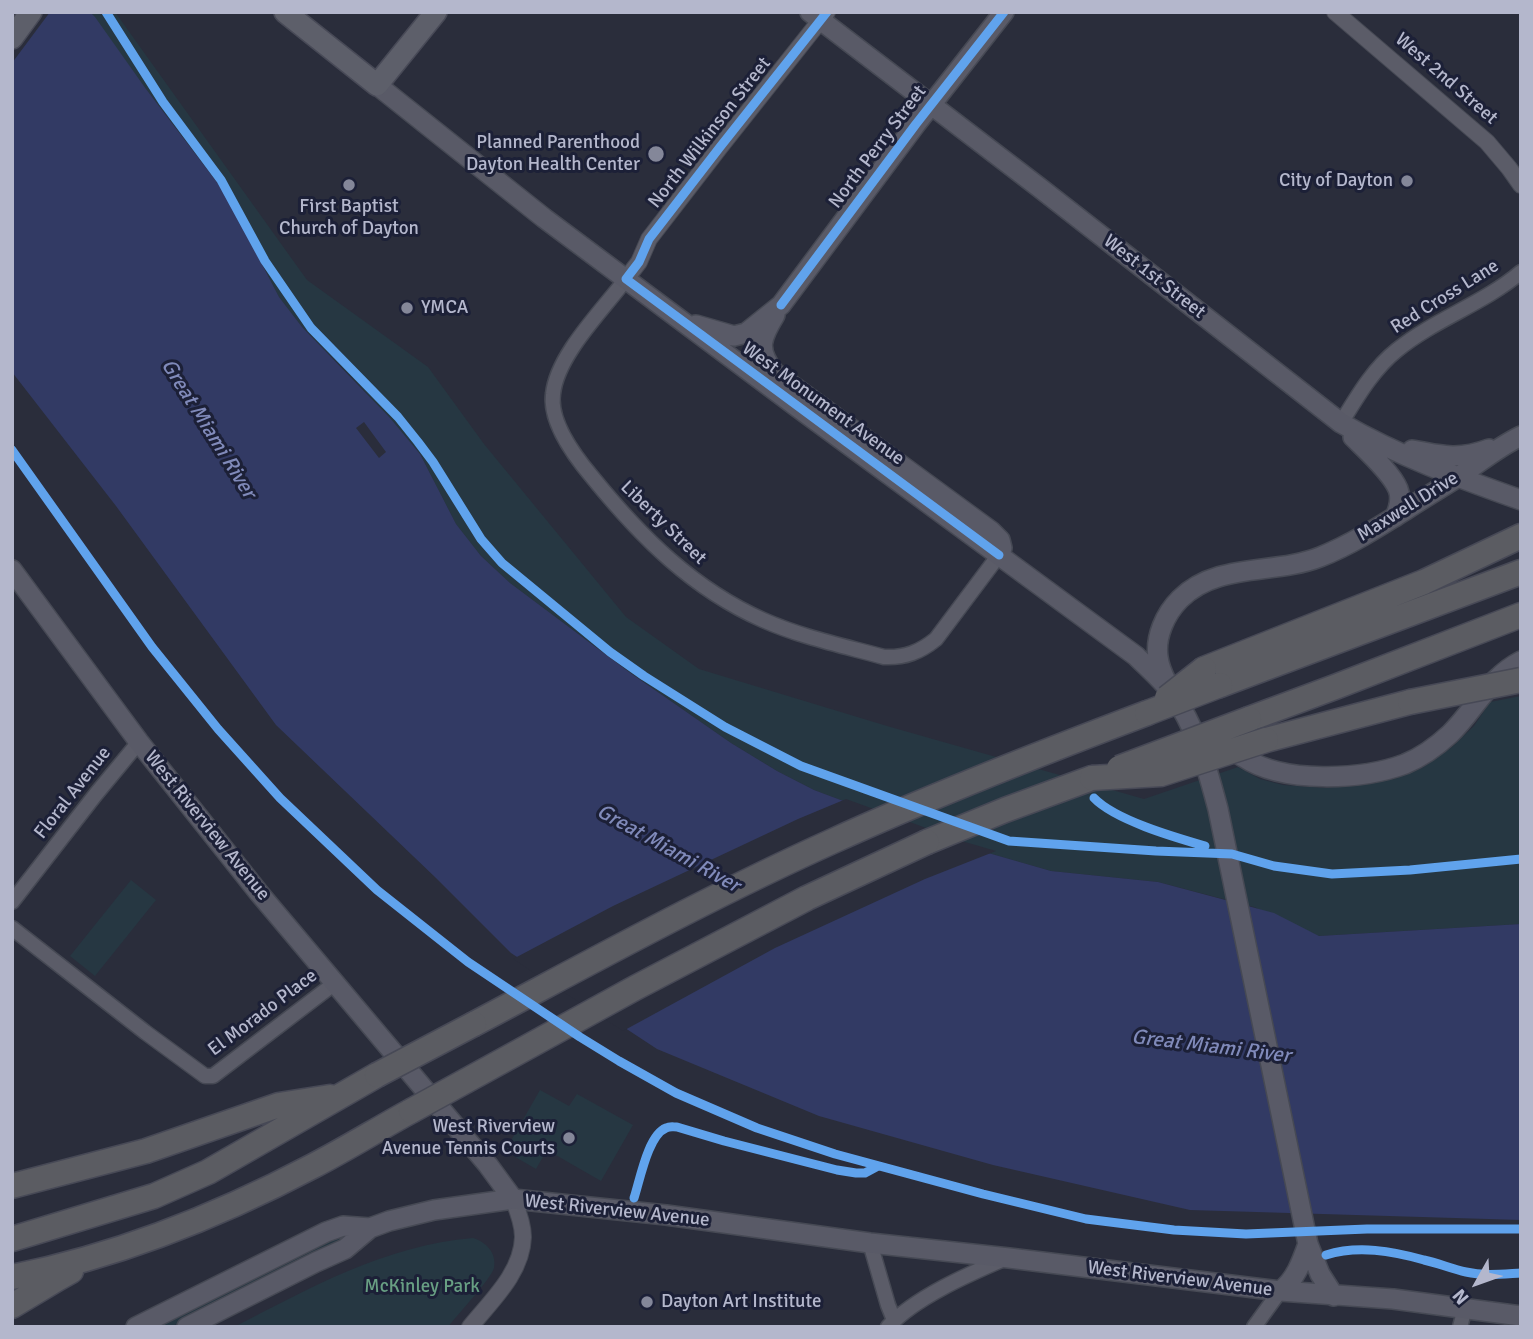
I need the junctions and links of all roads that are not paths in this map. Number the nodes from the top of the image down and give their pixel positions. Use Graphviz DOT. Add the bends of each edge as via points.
graph roads {
  1 [pos="31,12"];
  2 [pos="285,12"];
  3 [pos="436,12"];
  4 [pos="1004,12"];
  5 [pos="1335,12"];
  6 [pos="819,15"];
  7 [pos="12,38"];
  8 [pos="377,85"];
  9 [pos="931,105"];
  10 [pos="1521,185"];
  11 [pos="1521,272"];
  12 [pos="626,279"];
  13 [pos="780,305"];
  14 [pos="681,320"];
  15 [pos="552,404"];
  16 [pos="1341,423"];
  17 [pos="1367,439"];
  18 [pos="1514,439"];
  19 [pos="1458,477"];
  20 [pos="1521,500"];
  21 [pos="1395,517"];
  22 [pos="1513,540"];
  23 [pos="999,555"];
  24 [pos="12,570"];
  25 [pos="1521,572"];
  26 [pos="1521,615"];
  27 [pos="1521,661"];
  28 [pos="1212,677"];
  29 [pos="1521,680"];
  30 [pos="1170,692"];
  31 [pos="139,742"];
  32 [pos="1092,778"];
  33 [pos="12,902"];
  34 [pos="12,928"];
  35 [pos="335,983"];
  36 [pos="351,1090"];
  37 [pos="12,1186"];
  38 [pos="513,1199"];
  39 [pos="370,1228"];
  40 [pos="12,1240"];
  41 [pos="870,1242"];
  42 [pos="1308,1244"];
  43 [pos="96,1257"];
  44 [pos="1009,1258"];
  45 [pos="12,1277"];
  46 [pos="1280,1291"];
  47 [pos="1335,1296"];
  48 [pos="12,1306"];
  49 [pos="1521,1316"];
  50 [pos="1462,1317"];
  51 [pos="891,1324"];
  52 [pos="136,1327"];
  53 [pos="187,1327"];
  54 [pos="470,1327"];
  55 [pos="1254,1327"];
  1 -- 7 [label="main road"];
  2 -- 8 [label="main road, West Monument Avenue"];
  3 -- 8 [label="main road"];
  4 -- 9 [label="main road, North Perry Street"];
  5 -- 10 [label="street, West 2nd Street" via="1487,142"];
  6 -- 9 [label="main road, West 1st Street"];
  6 -- 12 [label="street, North Wilkinson Street" via="649,239"];
  8 -- 12 [label="main road, West Monument Avenue"];
  9 -- 13 [label="main road, North Perry Street"];
  9 -- 16 [label="main road, West 1st Street"];
  11 -- 16 [label="street, Red Cross Lane" via="1396,351 1367,383"];
  12 -- 14 [label="main road, West Monument Avenue"];
  12 -- 15 [label="street, North Wilkinson Street" via="565,358"];
  13 -- 14 [label="main road, North Perry Street" via="746,333 734,337"];
  13 -- 23 [label="main road" via="762,341 762,352 774,372 991,531 1000,540"];
  14 -- 23 [label="main road, West Monument Avenue"];
  15 -- 23 [label="street, Liberty Street" via="578,460 645,537 705,588 756,617 801,635 884,657 908,656 936,639"];
  16 -- 17 [label="main road, West 1st Street"];
  16 -- 21 [label="main road" via="1398,490"];
  17 -- 18 [label="main road" via="1449,457 1468,456"];
  17 -- 19 [label="main road, West 1st Street"];
  18 -- 19 [label="main road, Maxwell Drive"];
  19 -- 20 [label="main road, West 1st Street"];
  19 -- 21 [label="main road, Maxwell Drive"];
  21 -- 30 [label="main road, Maxwell Drive" via="1316,558 1217,577 1192,589 1170,611 1158,642 1158,657"];
  22 -- 28 [label="highway"];
  23 -- 30 [label="main road, West Monument Avenue" via="1136,656"];
  24 -- 31 [label="main road, West Riverview Avenue"];
  25 -- 28 [label="highway"];
  26 -- 32 [label="highway, bridge"];
  27 -- 30 [label="main road" via="1494,680 1468,716 1430,750 1408,763 1345,775 1291,775 1244,759"];
  28 -- 36 [label="highway, bridge" via="1147,713 954,788 831,842 659,926"];
  29 -- 32 [label="highway, bridge" via="1410,702 1265,740 1161,774"];
  30 -- 42 [label="main road, West Monument Avenue" via="1206,761"];
  31 -- 33 [label="street, Floral Avenue"];
  31 -- 35 [label="main road, West Riverview Avenue"];
  32 -- 43 [label="highway, bridge" via="927,842 807,898 313,1166 207,1217"];
  34 -- 35 [label="street, El Morado Place" via="205,1076 213,1076"];
  35 -- 38 [label="main road, West Riverview Avenue"];
  36 -- 37 [label="highway" via="279,1105 146,1151"];
  36 -- 40 [label="highway" via="208,1172 154,1196"];
  38 -- 39 [label="main road" via="434,1210"];
  38 -- 41 [label="main road, West Riverview Avenue"];
  38 -- 54 [label="street" via="523,1229 518,1263"];
  39 -- 52 [label="main road" via="343,1226 326,1232"];
  39 -- 53 [label="main road" via="345,1249"];
  41 -- 44 [label="main road, West Riverview Avenue"];
  41 -- 51 [label="street"];
  42 -- 46 [label="main road" via="1296,1273"];
  42 -- 47 [label="main road, West Monument Avenue" via="1320,1275"];
  43 -- 45 [label="highway"];
  43 -- 48 [label="highway"];
  44 -- 46 [label="main road, West Riverview Avenue"];
  44 -- 51 [label="street" via="936,1292"];
  46 -- 47 [label="main road, West Riverview Avenue"];
  46 -- 55 [label="street"];
  47 -- 50 [label="main road, West Riverview Avenue" via="1393,1298"];
  49 -- 50 [label="main road, West Riverview Avenue"];
}
